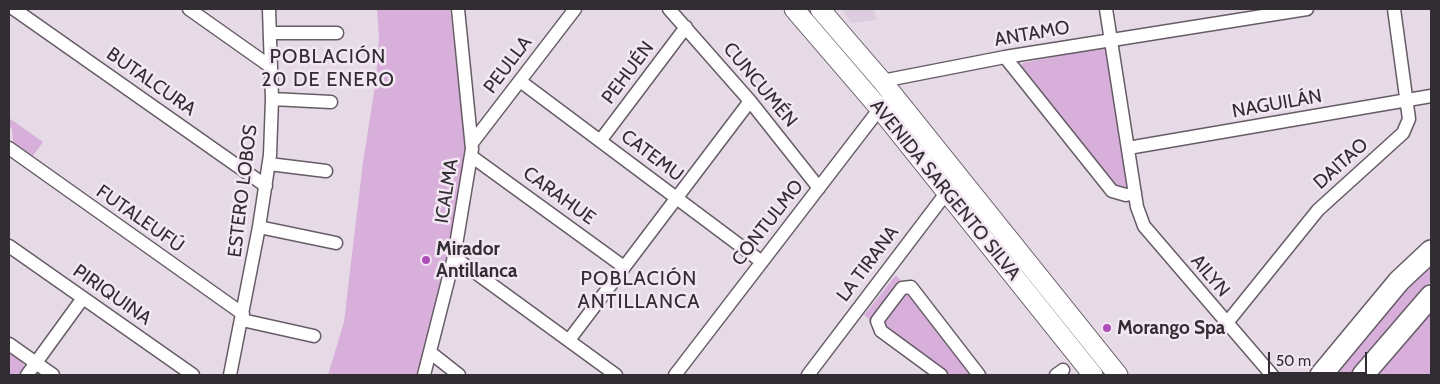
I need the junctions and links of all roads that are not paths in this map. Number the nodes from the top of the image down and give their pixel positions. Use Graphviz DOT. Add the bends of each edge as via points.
graph roads {
  1 [pos="14,9"];
  2 [pos="189,9"];
  3 [pos="270,9"];
  4 [pos="458,9"];
  5 [pos="575,9"];
  6 [pos="669,9"];
  7 [pos="794,9"];
  8 [pos="820,9"];
  9 [pos="1106,9"];
  10 [pos="1307,9"];
  11 [pos="1394,9"];
  12 [pos="686,27"];
  13 [pos="270,33"];
  14 [pos="337,33"];
  15 [pos="1111,39"];
  16 [pos="1005,57"];
  17 [pos="271,67"];
  18 [pos="520,81"];
  19 [pos="887,87"];
  20 [pos="1431,96"];
  21 [pos="272,99"];
  22 [pos="750,100"];
  23 [pos="1407,100"];
  24 [pos="331,102"];
  25 [pos="880,109"];
  26 [pos="600,141"];
  27 [pos="1128,148"];
  28 [pos="472,149"];
  29 [pos="11,155"];
  30 [pos="269,164"];
  31 [pos="326,171"];
  32 [pos="959,176"];
  33 [pos="266,186"];
  34 [pos="819,188"];
  35 [pos="947,191"];
  36 [pos="1135,193"];
  37 [pos="677,198"];
  38 [pos="259,227"];
  39 [pos="336,243"];
  40 [pos="9,246"];
  41 [pos="1431,251"];
  42 [pos="454,257"];
  43 [pos="762,262"];
  44 [pos="624,267"];
  45 [pos="1431,296"];
  46 [pos="83,298"];
  47 [pos="243,317"];
  48 [pos="1226,324"];
  49 [pos="314,336"];
  50 [pos="569,340"];
  51 [pos="9,344"];
  52 [pos="430,353"];
  53 [pos="36,363"];
  54 [pos="27,375"];
  55 [pos="53,375"];
  56 [pos="193,375"];
  57 [pos="230,375"];
  58 [pos="424,375"];
  59 [pos="460,375"];
  60 [pos="616,375"];
  61 [pos="675,375"];
  62 [pos="808,375"];
  63 [pos="941,375"];
  64 [pos="978,375"];
  65 [pos="1093,375"];
  66 [pos="1118,375"];
  67 [pos="1272,375"];
  68 [pos="1321,375"];
  69 [pos="1363,375"];
  1 -- 33 [label="street, BUTALCURA"];
  2 -- 17 [label="street"];
  3 -- 13 [label="street, ESTERO LOBOS"];
  4 -- 28 [label="street, ICALMA"];
  5 -- 18 [label="street, PEULLA"];
  6 -- 12 [label="street, CUNCUMÉN"];
  7 -- 25 [label="main road, AVENIDA SARGENTO SILVA"];
  8 -- 19 [label="main road, AVENIDA SARGENTO SILVA"];
  9 -- 15 [label="street, AILYN"];
  10 -- 15 [label="street, ANTAMO"];
  11 -- 23 [label="street, DAITAO"];
  12 -- 22 [label="street, CUNCUMÉN"];
  12 -- 26 [label="street, PEHUÉN"];
  13 -- 14 [label="street"];
  13 -- 17 [label="street, ESTERO LOBOS"];
  15 -- 16 [label="street, ANTAMO"];
  15 -- 27 [label="street, AILYN"];
  16 -- 19 [label="street, ANTAMO"];
  16 -- 36 [label="street" via="1112,191 1126,195"];
  17 -- 21 [label="street, ESTERO LOBOS"];
  18 -- 26 [label="street, CATEMU"];
  18 -- 28 [label="street, PEULLA"];
  19 -- 25 [label="street, CONTULMO"];
  19 -- 32 [label="main road, AVENIDA SARGENTO SILVA"];
  20 -- 23 [label="street, NAGUILÁN"];
  21 -- 24 [label="street"];
  21 -- 30 [label="street, ESTERO LOBOS"];
  22 -- 34 [label="street, CUNCUMÉN"];
  22 -- 37 [label="street"];
  23 -- 27 [label="street, NAGUILÁN"];
  23 -- 48 [label="street, DAITAO" via="1409,119 1403,133 1318,210"];
  25 -- 34 [label="street, CONTULMO"];
  25 -- 35 [label="main road, AVENIDA SARGENTO SILVA"];
  26 -- 37 [label="street, CATEMU"];
  27 -- 36 [label="street, AILYN"];
  28 -- 42 [label="street, ICALMA"];
  28 -- 44 [label="street, CARAHUE"];
  29 -- 47 [label="street, FUTALEUFÚ"];
  30 -- 31 [label="street"];
  30 -- 33 [label="street, ESTERO LOBOS"];
  32 -- 35 [label="street, LA TIRANA"];
  32 -- 66 [label="main road, AVENIDA SARGENTO SILVA"];
  33 -- 38 [label="street, ESTERO LOBOS"];
  34 -- 43 [label="street, CONTULMO"];
  35 -- 62 [label="street, LA TIRANA"];
  35 -- 65 [label="main road, AVENIDA SARGENTO SILVA"];
  36 -- 48 [label="street, AILYN" via="1141,219 1148,232"];
  37 -- 43 [label="street, CATEMU"];
  37 -- 44 [label="street"];
  38 -- 39 [label="street"];
  38 -- 47 [label="street, ESTERO LOBOS"];
  40 -- 46 [label="street, PIRIQUINA"];
  41 -- 68 [label="main road" via="1399,281"];
  42 -- 50 [label="street"];
  42 -- 52 [label="street, ICALMA"];
  43 -- 61 [label="street, CONTULMO"];
  44 -- 50 [label="street"];
  45 -- 69 [label="main road"];
  46 -- 53 [label="street"];
  46 -- 56 [label="street, PIRIQUINA"];
  47 -- 49 [label="street, FUTALEUFÚ"];
  47 -- 57 [label="street, ESTERO LOBOS"];
  48 -- 67 [label="street, AILYN"];
  50 -- 60 [label="street"];
  51 -- 53 [label="street"];
  52 -- 58 [label="street, ICALMA"];
  52 -- 59 [label="street"];
  53 -- 54 [label="street"];
  53 -- 55 [label="street"];
  63 -- 64 [label="street" via="878,326 877,321 902,288 912,287"];
}
